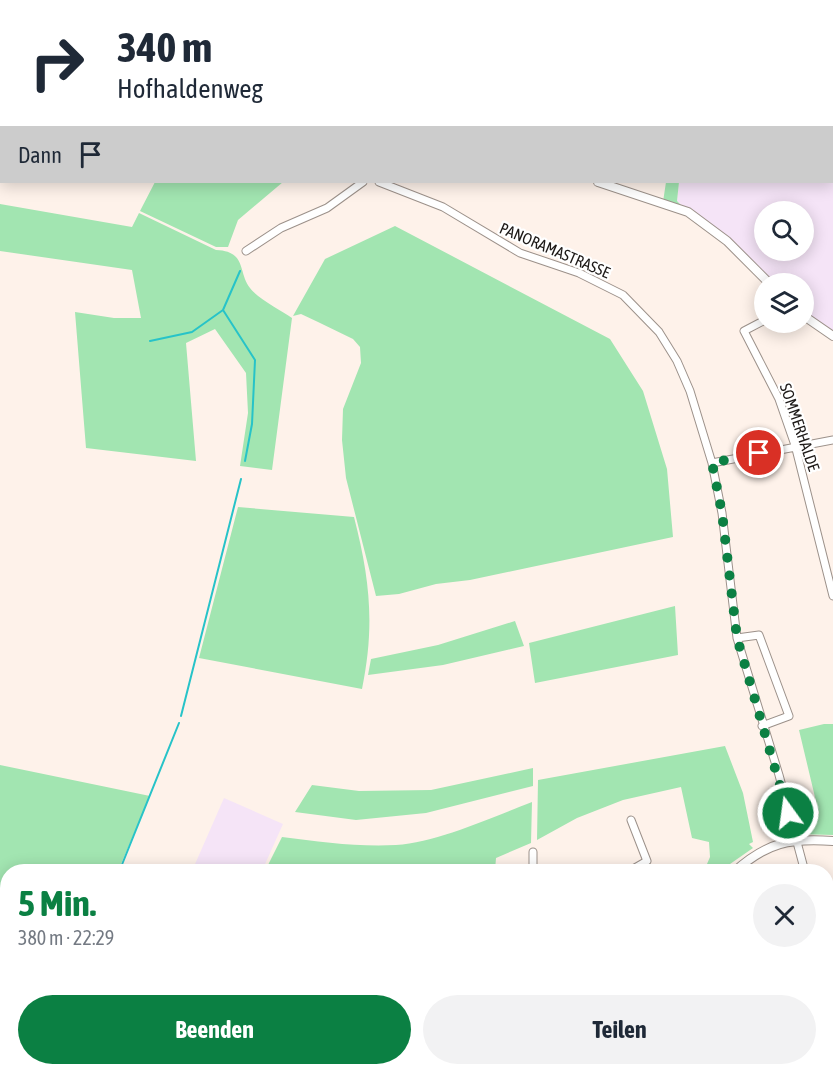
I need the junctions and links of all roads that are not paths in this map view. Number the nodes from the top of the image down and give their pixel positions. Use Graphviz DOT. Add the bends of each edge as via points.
graph roads {
  1 [pos="362,183"];
  2 [pos="382,183"];
  3 [pos="601,183"];
  4 [pos="246,251"];
  5 [pos="759,273"];
  6 [pos="814,323"];
  7 [pos="754,326"];
  8 [pos="833,336"];
  9 [pos="833,440"];
  10 [pos="795,445"];
  11 [pos="712,463"];
  12 [pos="833,596"];
  13 [pos="737,638"];
  14 [pos="762,726"];
  15 [pos="631,820"];
  16 [pos="796,839"];
  17 [pos="833,841"];
  18 [pos="533,852"];
  19 [pos="533,864"];
  20 [pos="642,864"];
  21 [pos="745,864"];
  22 [pos="803,864"];
  1 -- 4 [label="street" via="327,208 281,228"];
  2 -- 11 [label="street, PANORAMASTRASSE" via="443,207 520,253 579,273 623,296 641,311 677,361"];
  3 -- 5 [label="street" via="688,212"];
  6 -- 8 [label="street"];
  7 -- 10 [label="street, SOMMERHALDE" via="744,331 778,399"];
  9 -- 10 [label="street"];
  10 -- 11 [label="street"];
  10 -- 12 [label="street, SOMMERHALDE"];
  11 -- 13 [label="street, PANORAMASTRASSE"];
  13 -- 14 [label="street, PANORAMASTRASSE"];
  13 -- 14 [label="street" via="759,634 789,716"];
  14 -- 16 [label="street, PANORAMASTRASSE"];
  15 -- 20 [label="street" via="647,861"];
  16 -- 17 [label="street"];
  16 -- 21 [label="street" via="763,850"];
  16 -- 22 [label="street, PANORAMASTRASSE"];
  18 -- 19 [label="street"];
}
